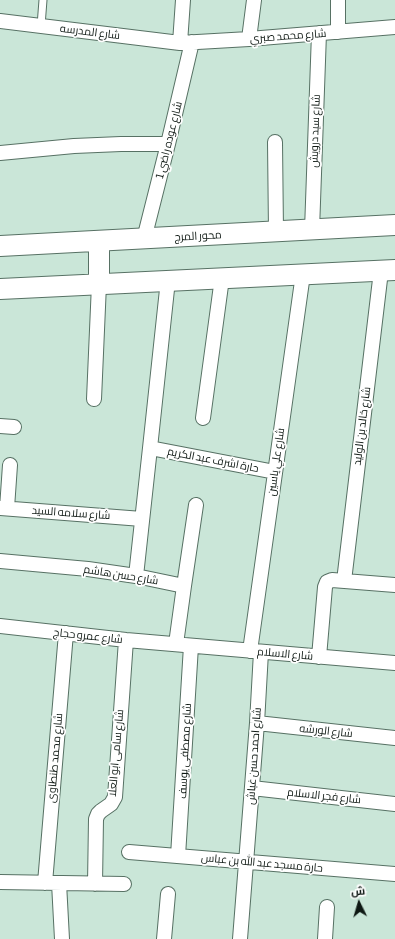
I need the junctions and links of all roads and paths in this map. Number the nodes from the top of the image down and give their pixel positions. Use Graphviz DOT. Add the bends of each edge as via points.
graph roads {
  1 [pos="43,0"];
  2 [pos="184,0"];
  3 [pos="254,0"];
  4 [pos="338,0"];
  5 [pos="0,21"];
  6 [pos="41,26"];
  7 [pos="395,27"];
  8 [pos="338,32"];
  9 [pos="319,33"];
  10 [pos="249,39"];
  11 [pos="186,42"];
  12 [pos="275,142"];
  13 [pos="168,144"];
  14 [pos="0,153"];
  15 [pos="395,225"];
  16 [pos="312,230"];
  17 [pos="276,232"];
  18 [pos="144,239"];
  19 [pos="100,241"];
  20 [pos="0,246"];
  21 [pos="388,270"];
  22 [pos="303,274"];
  23 [pos="222,278"];
  24 [pos="168,280"];
  25 [pos="99,284"];
  26 [pos="0,289"];
  27 [pos="94,399"];
  28 [pos="203,418"];
  29 [pos="0,426"];
  30 [pos="14,427"];
  31 [pos="150,448"];
  32 [pos="10,465"];
  33 [pos="275,472"];
  34 [pos="196,505"];
  35 [pos="4,508"];
  36 [pos="142,519"];
  37 [pos="0,561"];
  38 [pos="136,576"];
  39 [pos="344,581"];
  40 [pos="395,585"];
  41 [pos="184,586"];
  42 [pos="0,626"];
  43 [pos="66,634"];
  44 [pos="126,640"];
  45 [pos="176,644"];
  46 [pos="191,646"];
  47 [pos="255,651"];
  48 [pos="320,657"];
  49 [pos="395,663"];
  50 [pos="257,723"];
  51 [pos="395,738"];
  52 [pos="252,788"];
  53 [pos="395,804"];
  54 [pos="129,852"];
  55 [pos="178,856"];
  56 [pos="246,861"];
  57 [pos="395,874"];
  58 [pos="0,882"];
  59 [pos="45,883"];
  60 [pos="59,883"];
  61 [pos="95,884"];
  62 [pos="124,884"];
  63 [pos="168,894"];
  64 [pos="327,907"];
  65 [pos="62,939"];
  66 [pos="164,939"];
  67 [pos="240,939"];
  68 [pos="325,939"];
  1 -- 6 [label="lane"];
  2 -- 11 [label="street, شارع عوده راضي 1"];
  3 -- 10 [label="street"];
  4 -- 8 [label="street"];
  5 -- 6 [label="street, شارع المدرسه"];
  6 -- 11 [label="street, شارع المدرسه"];
  7 -- 8 [label="street, شارع محمد صبري"];
  8 -- 9 [label="street, شارع محمد صبري"];
  9 -- 10 [label="street, شارع محمد صبري"];
  9 -- 16 [label="street, شارع سيد درويش"];
  10 -- 11 [label="street, شارع محمد صبري"];
  11 -- 13 [label="street, شارع عوده راضي 1"];
  12 -- 17 [label="street"];
  13 -- 14 [label="street" via="74,146"];
  13 -- 18 [label="street, شارع عوده راضي 1"];
  15 -- 16 [label="main road, محور المرج"];
  16 -- 17 [label="main road, محور المرج"];
  17 -- 18 [label="main road, محور المرج"];
  18 -- 19 [label="main road, محور المرج"];
  19 -- 20 [label="main road, محور المرج"];
  19 -- 25 [label="main road"];
  21 -- 22 [label="main road"];
  21 -- 39 [label="street, شارع خالد بن الوليد"];
  22 -- 23 [label="main road"];
  22 -- 33 [label="street, شارع علي ياسين"];
  23 -- 24 [label="main road"];
  23 -- 28 [label="street"];
  24 -- 25 [label="main road"];
  24 -- 31 [label="street"];
  25 -- 26 [label="main road"];
  25 -- 27 [label="street"];
  29 -- 30 [label="street"];
  31 -- 33 [label="street, حارة اشرف عبد الكريم"];
  31 -- 36 [label="street"];
  32 -- 35 [label="street"];
  33 -- 47 [label="street, شارع علي ياسين"];
  34 -- 41 [label="street"];
  35 -- 36 [label="street, شارع سلامه السيد"];
  36 -- 38 [label="street"];
  37 -- 38 [label="street, شارع حسن هاشم"];
  38 -- 41 [label="street, شارع حسن هاشم"];
  39 -- 40 [label="street"];
  39 -- 48 [label="street" via="332,580 325,584"];
  41 -- 45 [label="street"];
  42 -- 43 [label="street, شارع عمرو حجاج"];
  43 -- 44 [label="street, شارع عمرو حجاج"];
  43 -- 59 [label="street, شارع محمد طنطاوى"];
  44 -- 45 [label="street, شارع عمرو حجاج"];
  44 -- 61 [label="street, شارع سامى ابو العلا" via="115,797 96,819"];
  45 -- 46 [label="street, شارع الاسلام"];
  46 -- 47 [label="street, شارع الاسلام"];
  46 -- 55 [label="street, شارع مصطفى يوسف"];
  47 -- 48 [label="street, شارع الاسلام"];
  47 -- 50 [label="street, شارع احمد حسن غباش"];
  48 -- 49 [label="street, شارع الاسلام"];
  50 -- 51 [label="street, شارع الورشه"];
  50 -- 52 [label="street, شارع احمد حسن غباش"];
  52 -- 53 [label="street, شارع فجر الاسلام"];
  52 -- 56 [label="street, شارع احمد حسن غباش"];
  54 -- 55 [label="street, حارة مسجد عبد الله بن عباس"];
  55 -- 56 [label="street, حارة مسجد عبد الله بن عباس"];
  56 -- 57 [label="street, حارة مسجد عبد الله بن عباس"];
  56 -- 67 [label="street, شارع احمد حسن غباش"];
  58 -- 59 [label="street"];
  59 -- 60 [label="street"];
  60 -- 61 [label="street"];
  60 -- 65 [label="street"];
  61 -- 62 [label="street"];
  63 -- 66 [label="street"];
  64 -- 68 [label="street"];
}
